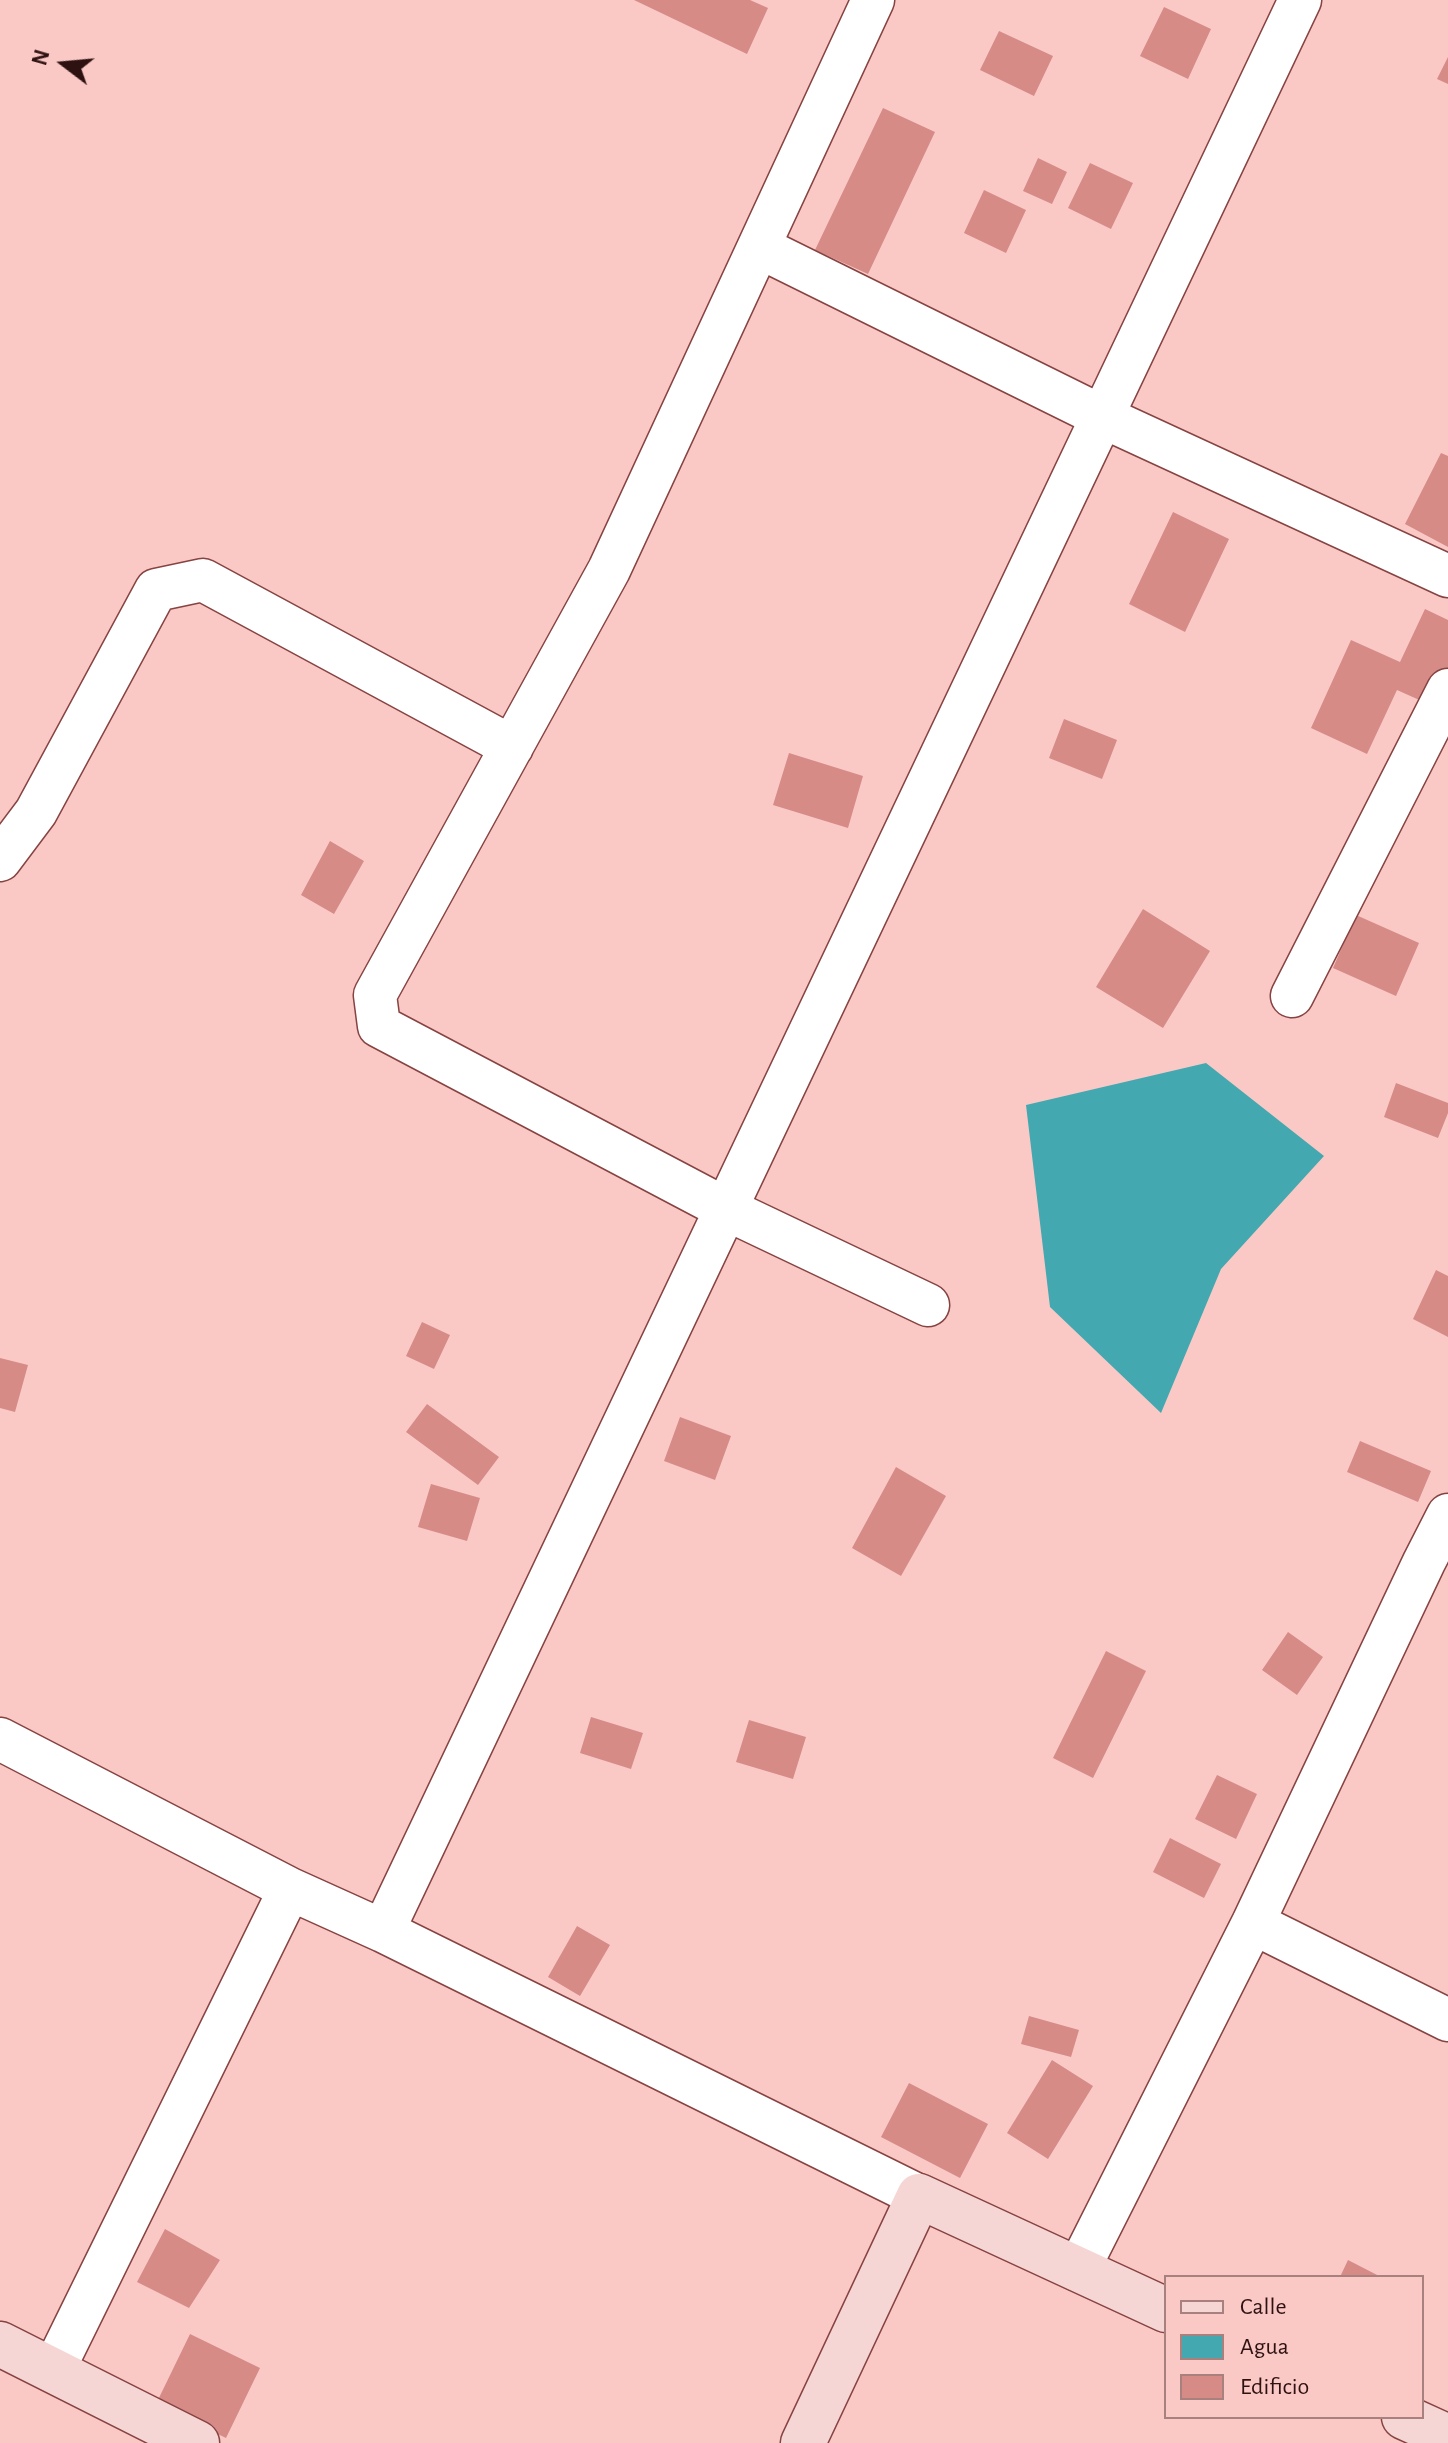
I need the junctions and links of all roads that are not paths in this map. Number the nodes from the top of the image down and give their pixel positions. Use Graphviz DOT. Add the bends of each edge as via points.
graph roads {
  1 [pos="873,0"];
  2 [pos="1300,0"];
  3 [pos="759,247"];
  4 [pos="1103,417"];
  5 [pos="1448,576"];
  6 [pos="1448,690"];
  7 [pos="512,747"];
  8 [pos="0,860"];
  9 [pos="1292,996"];
  10 [pos="726,1209"];
  11 [pos="928,1305"];
  12 [pos="1448,1515"];
  13 [pos="1436,1568"];
  14 [pos="0,1739"];
  15 [pos="290,1889"];
  16 [pos="1253,1923"];
  17 [pos="383,1931"];
  18 [pos="1448,2020"];
  19 [pos="919,2196"];
  20 [pos="1078,2270"];
  21 [pos="1164,2309"];
  22 [pos="0,2344"];
  23 [pos="53,2371"];
  24 [pos="1408,2419"];
  25 [pos="1448,2437"];
  26 [pos="197,2443"];
  27 [pos="803,2443"];
  1 -- 3 [label="street"];
  2 -- 4 [label="street"];
  3 -- 4 [label="street"];
  3 -- 7 [label="street" via="609,570"];
  4 -- 5 [label="street"];
  4 -- 10 [label="street"];
  6 -- 9 [label="street"];
  7 -- 8 [label="street" via="203,580 156,590 36,812"];
  7 -- 10 [label="street" via="375,995 379,1026"];
  10 -- 11 [label="street"];
  10 -- 17 [label="street"];
  12 -- 13 [label="street"];
  13 -- 16 [label="street"];
  14 -- 15 [label="street"];
  15 -- 17 [label="street"];
  15 -- 23 [label="street"];
  16 -- 18 [label="street"];
  16 -- 20 [label="street"];
  17 -- 19 [label="street"];
  19 -- 20 [label="street"];
  19 -- 27 [label="street"];
  20 -- 21 [label="street"];
  22 -- 23 [label="street"];
  23 -- 26 [label="street"];
  24 -- 25 [label="street"];
}
